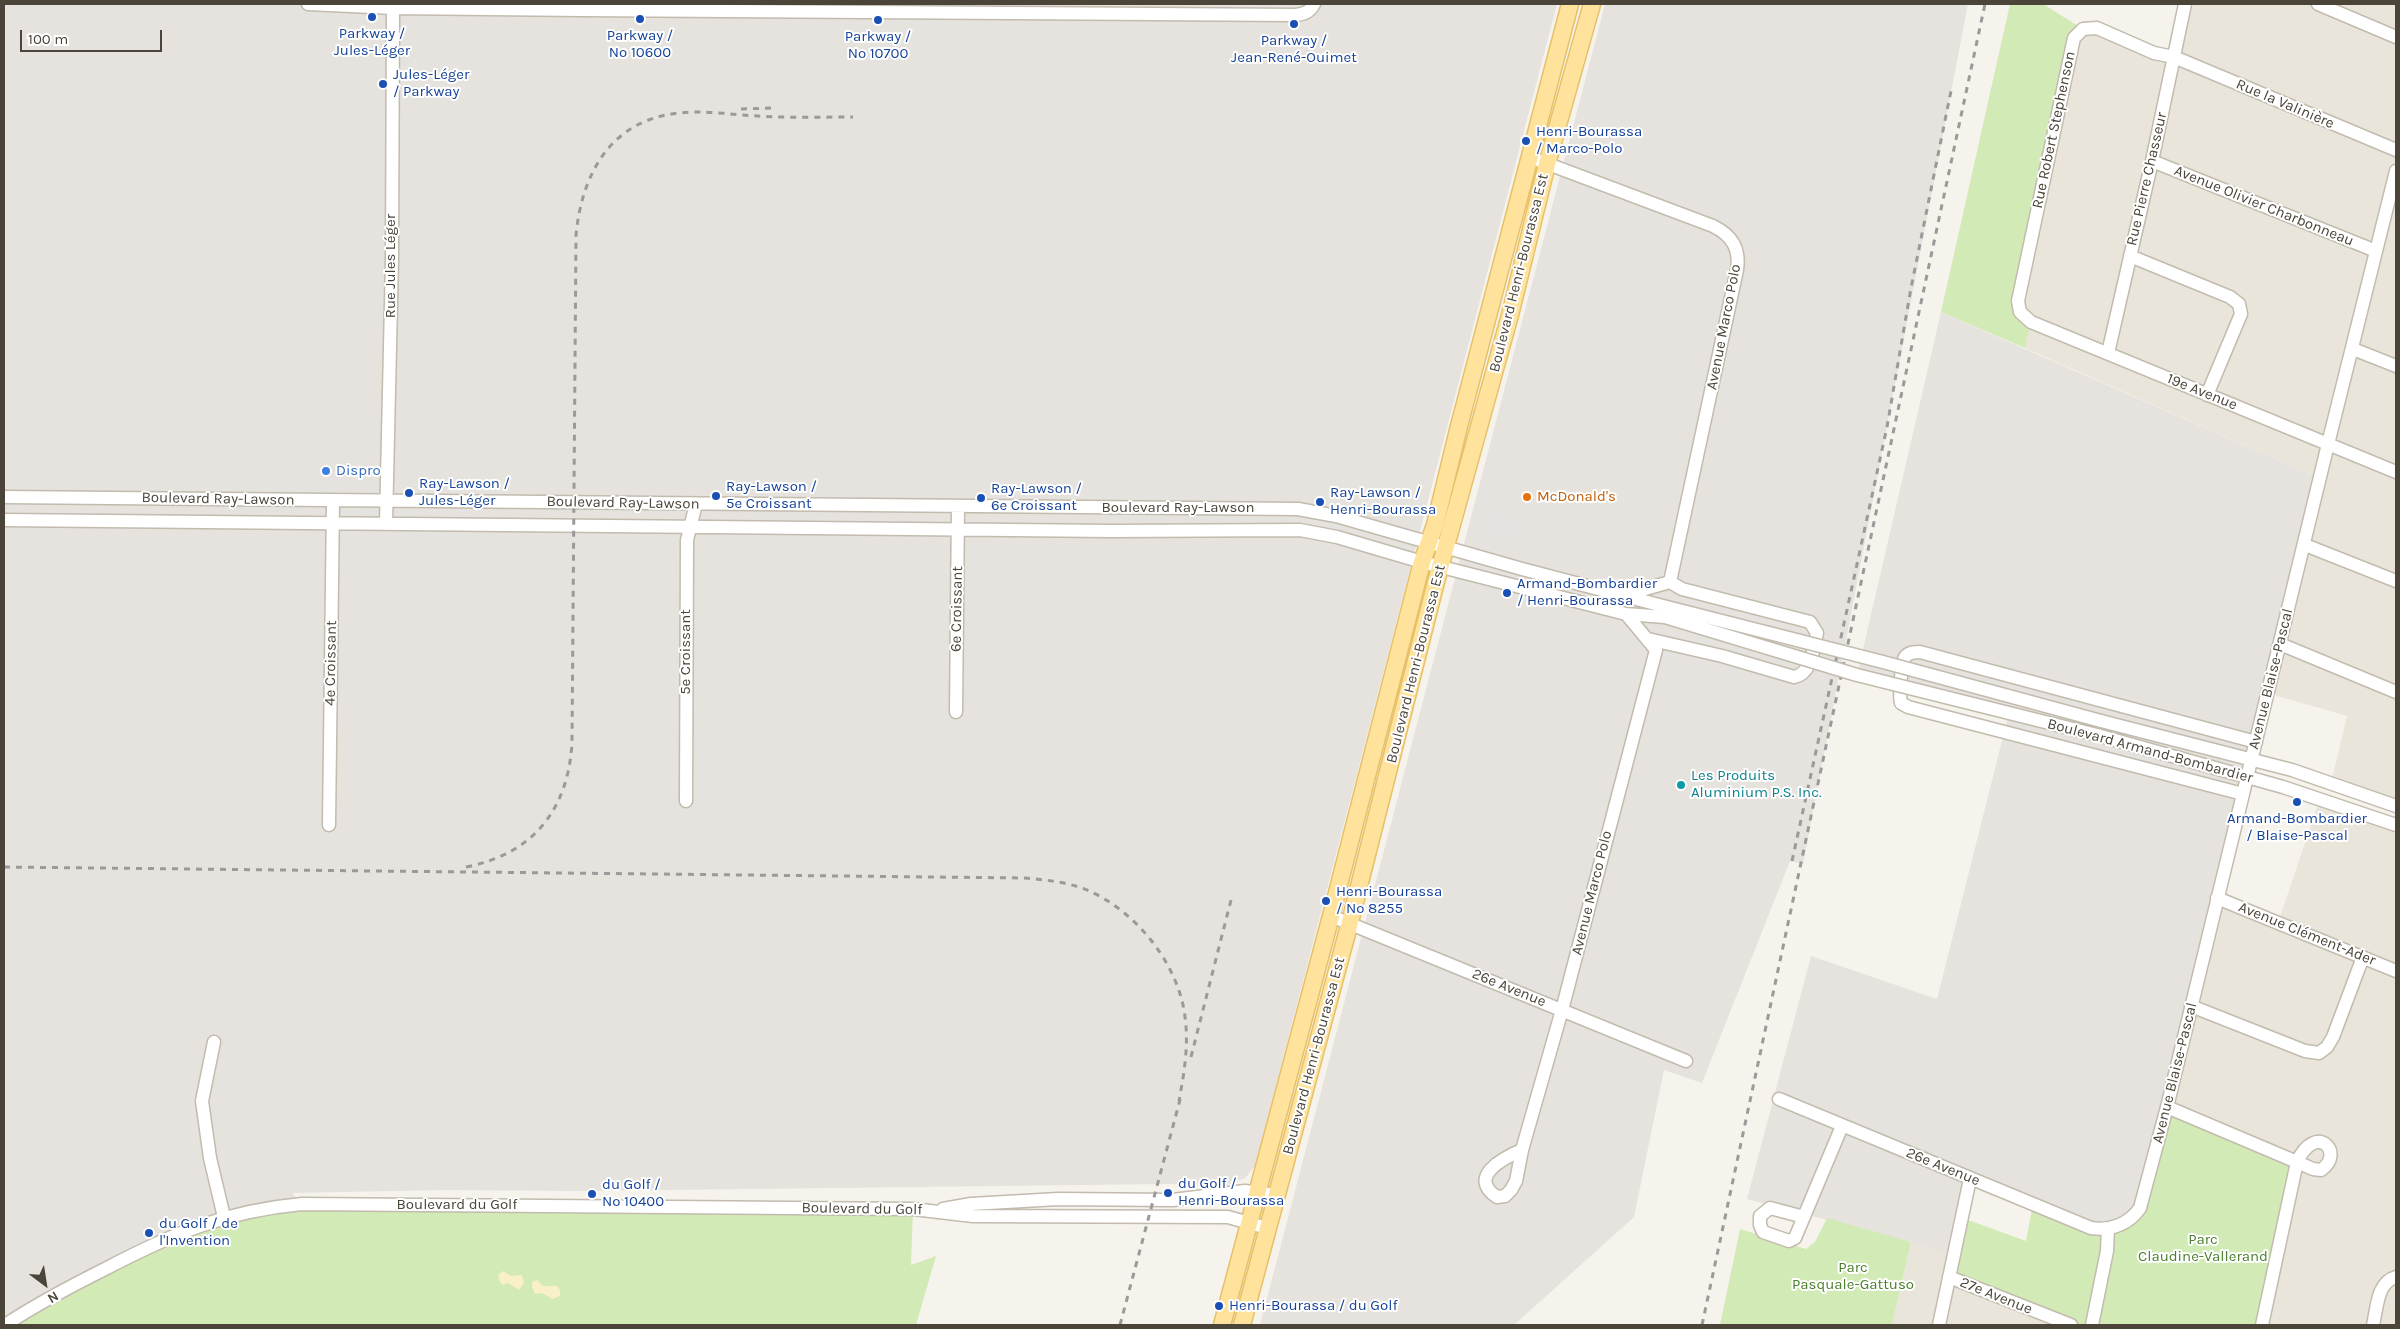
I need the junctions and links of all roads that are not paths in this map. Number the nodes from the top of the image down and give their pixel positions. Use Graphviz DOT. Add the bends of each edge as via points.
graph roads {
  1 [pos="308,4"];
  2 [pos="1314,4"];
  3 [pos="1570,4"];
  4 [pos="1592,4"];
  5 [pos="2185,4"];
  6 [pos="2318,4"];
  7 [pos="393,8"];
  8 [pos="2396,36"];
  9 [pos="2174,58"];
  10 [pos="2396,150"];
  11 [pos="1530,158"];
  12 [pos="2152,161"];
  13 [pos="1547,164"];
  14 [pos="2396,171"];
  15 [pos="2376,251"];
  16 [pos="2130,256"];
  17 [pos="2018,301"];
  18 [pos="2353,349"];
  19 [pos="2108,353"];
  20 [pos="2396,366"];
  21 [pos="2207,395"];
  22 [pos="2328,444"];
  23 [pos="2396,472"];
  24 [pos="4,497"];
  25 [pos="333,501"];
  26 [pos="387,501"];
  27 [pos="696,504"];
  28 [pos="958,506"];
  29 [pos="998,506"];
  30 [pos="4,520"];
  31 [pos="332,523"];
  32 [pos="386,523"];
  33 [pos="691,526"];
  34 [pos="959,528"];
  35 [pos="998,529"];
  36 [pos="1430,541"];
  37 [pos="2305,545"];
  38 [pos="1447,547"];
  39 [pos="1422,562"];
  40 [pos="1440,566"];
  41 [pos="2396,581"];
  42 [pos="1670,582"];
  43 [pos="1623,595"];
  44 [pos="1664,611"];
  45 [pos="1626,614"];
  46 [pos="1648,639"];
  47 [pos="2280,644"];
  48 [pos="2396,692"];
  49 [pos="956,712"];
  50 [pos="2256,742"];
  51 [pos="2252,760"];
  52 [pos="2247,778"];
  53 [pos="2243,794"];
  54 [pos="686,801"];
  55 [pos="2396,806"];
  56 [pos="329,825"];
  57 [pos="2396,825"];
  58 [pos="2217,898"];
  59 [pos="1331,916"];
  60 [pos="1350,922"];
  61 [pos="2363,957"];
  62 [pos="2396,971"];
  63 [pos="2191,1006"];
  64 [pos="1562,1010"];
  65 [pos="214,1042"];
  66 [pos="1686,1061"];
  67 [pos="1779,1099"];
  68 [pos="2168,1107"];
  69 [pos="1842,1126"];
  70 [pos="1522,1150"];
  71 [pos="1970,1179"];
  72 [pos="1258,1193"];
  73 [pos="1278,1195"];
  74 [pos="935,1210"];
  75 [pos="224,1217"];
  76 [pos="1804,1217"];
  77 [pos="1249,1222"];
  78 [pos="1267,1228"];
  79 [pos="2108,1228"];
  80 [pos="1949,1277"];
  81 [pos="2396,1277"];
  82 [pos="5,1325"];
  83 [pos="1222,1325"];
  84 [pos="1242,1325"];
  85 [pos="1939,1325"];
  86 [pos="2071,1325"];
  87 [pos="2092,1325"];
  88 [pos="2262,1325"];
  89 [pos="2373,1325"];
  1 -- 7 [label="street"];
  2 -- 7 [label="street" via="1304,14"];
  3 -- 11 [label="main road, Boulevard Henri-Bourassa Est"];
  4 -- 13 [label="main road, Boulevard Henri-Bourassa Est"];
  5 -- 9 [label="street, Rue Pierre Chasseur"];
  6 -- 8 [label="street"];
  7 -- 26 [label="street, Rue Jules Léger"];
  9 -- 10 [label="street, Rue la Valinière"];
  9 -- 12 [label="street, Rue Pierre Chasseur"];
  9 -- 17 [label="street, Rue Robert Stephenson" via="2090,27 2074,38"];
  11 -- 13 [label="street, Avenue Marco Polo"];
  11 -- 36 [label="main road, Boulevard Henri-Bourassa Est"];
  12 -- 15 [label="street, Avenue Olivier Charbonneau"];
  12 -- 16 [label="street, Rue Pierre Chasseur"];
  13 -- 38 [label="main road, Boulevard Henri-Bourassa Est"];
  13 -- 42 [label="street, Avenue Marco Polo" via="1713,226 1727,235 1737,248 1738,270"];
  14 -- 15 [label="street, Avenue Blaise-Pascal"];
  15 -- 18 [label="street, Avenue Blaise-Pascal"];
  16 -- 19 [label="street, Rue Pierre Chasseur"];
  16 -- 21 [label="street" via="2230,297 2239,304 2241,314"];
  17 -- 19 [label="street, 19e Avenue" via="2020,312 2031,322"];
  18 -- 20 [label="street"];
  18 -- 22 [label="street, Avenue Blaise-Pascal"];
  19 -- 21 [label="street, 19e Avenue"];
  21 -- 22 [label="street, 19e Avenue"];
  22 -- 23 [label="street, 19e Avenue"];
  22 -- 37 [label="street, Avenue Blaise-Pascal"];
  24 -- 25 [label="street, Boulevard Ray-Lawson"];
  25 -- 26 [label="street, Boulevard Ray-Lawson"];
  25 -- 31 [label="street, 4e Croissant"];
  26 -- 27 [label="street, Boulevard Ray-Lawson"];
  26 -- 32 [label="street, Rue Jules Léger"];
  27 -- 28 [label="street, Boulevard Ray-Lawson"];
  27 -- 33 [label="street, 5e Croissant"];
  28 -- 29 [label="street, Boulevard Ray-Lawson"];
  28 -- 34 [label="street, 6e Croissant"];
  29 -- 35 [label="street"];
  29 -- 36 [label="street, Boulevard Ray-Lawson" via="1298,509"];
  30 -- 31 [label="street, Boulevard Ray-Lawson"];
  31 -- 32 [label="street, Boulevard Ray-Lawson"];
  31 -- 56 [label="street, 4e Croissant"];
  32 -- 33 [label="street, Boulevard Ray-Lawson"];
  33 -- 34 [label="street, Boulevard Ray-Lawson"];
  33 -- 54 [label="street, 5e Croissant" via="687,540"];
  34 -- 35 [label="street, Boulevard Ray-Lawson"];
  34 -- 49 [label="street, 6e Croissant"];
  35 -- 39 [label="street, Boulevard Ray-Lawson" via="1300,530 1337,537"];
  36 -- 38 [label="street, Boulevard Ray-Lawson"];
  36 -- 39 [label="main road, Boulevard Henri-Bourassa Est"];
  37 -- 41 [label="street"];
  37 -- 47 [label="street, Avenue Blaise-Pascal"];
  38 -- 40 [label="main road, Boulevard Henri-Bourassa Est"];
  38 -- 43 [label="street, Boulevard Armand-Bombardier"];
  39 -- 40 [label="street, Boulevard Ray-Lawson"];
  39 -- 59 [label="main road, Boulevard Henri-Bourassa Est"];
  40 -- 45 [label="street, Boulevard Armand-Bombardier"];
  40 -- 60 [label="main road, Boulevard Henri-Bourassa Est"];
  42 -- 43 [label="street, Boulevard Armand-Bombardier"];
  42 -- 46 [label="street" via="1682,589 1810,622 1817,633 1806,670 1794,678 1722,656"];
  43 -- 44 [label="street, Boulevard Armand-Bombardier"];
  44 -- 45 [label="street, Boulevard Armand-Bombardier"];
  44 -- 51 [label="street, Boulevard Armand-Bombardier, bridge" via="1883,662"];
  44 -- 52 [label="street, Boulevard Armand-Bombardier, bridge" via="1857,675 2098,735"];
  45 -- 46 [label="street"];
  46 -- 64 [label="street, Avenue Marco Polo" via="1656,650"];
  47 -- 48 [label="street"];
  47 -- 50 [label="street, Avenue Blaise-Pascal"];
  50 -- 51 [label="street, Avenue Blaise-Pascal"];
  50 -- 53 [label="street, Boulevard Armand-Bombardier" via="1920,652 1910,653 1904,658 1899,695 1901,703 1908,706"];
  51 -- 52 [label="street, Avenue Blaise-Pascal"];
  51 -- 55 [label="street, Boulevard Armand-Bombardier"];
  52 -- 53 [label="street, Avenue Blaise-Pascal"];
  52 -- 57 [label="street, Boulevard Armand-Bombardier" via="2320,798"];
  53 -- 58 [label="street, Avenue Blaise-Pascal"];
  58 -- 61 [label="street, Avenue Clément-Ader"];
  58 -- 63 [label="street, Avenue Blaise-Pascal"];
  59 -- 60 [label="street, 26e Avenue"];
  59 -- 72 [label="main road, Boulevard Henri-Bourassa Est"];
  60 -- 64 [label="street, 26e Avenue"];
  60 -- 73 [label="main road, Boulevard Henri-Bourassa Est"];
  61 -- 62 [label="street, Avenue Clément-Ader"];
  61 -- 63 [label="street" via="2333,1037 2319,1053 2305,1051"];
  63 -- 68 [label="street, Avenue Blaise-Pascal"];
  64 -- 66 [label="street, 26e Avenue"];
  64 -- 70 [label="street, Avenue Marco Polo"];
  65 -- 75 [label="street" via="202,1101 210,1158"];
  67 -- 69 [label="street, 26e Avenue"];
  68 -- 79 [label="street, Avenue Blaise-Pascal" via="2140,1208 2128,1220"];
  68 -- 88 [label="street" via="2297,1162"];
  69 -- 71 [label="street, 26e Avenue"];
  69 -- 76 [label="street"];
  71 -- 79 [label="street, 26e Avenue" via="2091,1228"];
  71 -- 80 [label="street"];
  72 -- 73 [label="street, Boulevard du Golf"];
  72 -- 74 [label="street, Boulevard du Golf" via="1245,1191 1173,1200 1048,1199"];
  72 -- 77 [label="main road, Boulevard Henri-Bourassa Est"];
  73 -- 78 [label="main road, Boulevard Henri-Bourassa Est"];
  74 -- 75 [label="street, Boulevard du Golf" via="302,1204"];
  74 -- 77 [label="street, Boulevard du Golf" via="992,1216 1228,1217"];
  75 -- 82 [label="street, Boulevard du Golf" via="175,1234 136,1253 55,1294"];
  77 -- 78 [label="street, Boulevard du Golf"];
  77 -- 83 [label="main road, Boulevard Henri-Bourassa Est"];
  78 -- 84 [label="main road, Boulevard Henri-Bourassa Est"];
  79 -- 87 [label="street" via="2107,1251"];
  80 -- 85 [label="street"];
  80 -- 86 [label="street, 27e Avenue"];
  81 -- 89 [label="street" via="2384,1284"];
}
